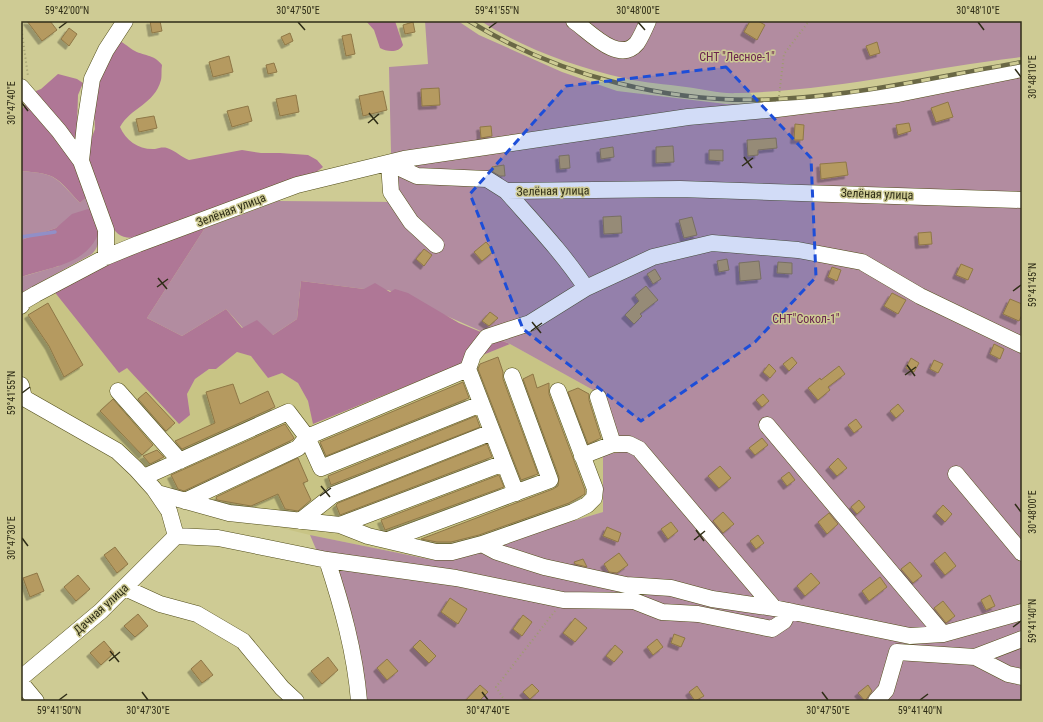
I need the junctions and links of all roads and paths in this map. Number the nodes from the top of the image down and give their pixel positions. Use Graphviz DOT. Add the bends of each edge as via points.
graph roads {
  1 [pos="125,21"];
  2 [pos="574,21"];
  3 [pos="648,21"];
  4 [pos="809,21"];
  5 [pos="21,26"];
  6 [pos="1022,69"];
  7 [pos="25,83"];
  8 [pos="777,109"];
  9 [pos="81,161"];
  10 [pos="389,163"];
  11 [pos="506,191"];
  12 [pos="1022,200"];
  13 [pos="436,245"];
  14 [pos="106,257"];
  15 [pos="586,288"];
  16 [pos="21,306"];
  17 [pos="1022,345"];
  18 [pos="468,369"];
  19 [pos="512,376"];
  20 [pos="118,391"];
  21 [pos="558,391"];
  22 [pos="22,394"];
  23 [pos="598,397"];
  24 [pos="481,404"];
  25 [pos="767,425"];
  26 [pos="492,432"];
  27 [pos="307,437"];
  28 [pos="613,444"];
  29 [pos="582,456"];
  30 [pos="180,461"];
  31 [pos="504,463"];
  32 [pos="956,474"];
  33 [pos="144,477"];
  34 [pos="157,493"];
  35 [pos="516,493"];
  36 [pos="186,501"];
  37 [pos="300,521"];
  38 [pos="340,525"];
  39 [pos="176,536"];
  40 [pos="388,540"];
  41 [pos="482,544"];
  42 [pos="1022,553"];
  43 [pos="327,560"];
  44 [pos="125,588"];
  45 [pos="563,600"];
  46 [pos="781,610"];
  47 [pos="1022,612"];
  48 [pos="943,634"];
  49 [pos="1022,639"];
  50 [pos="975,657"];
  51 [pos="1022,677"];
  52 [pos="21,678"];
  53 [pos="21,683"];
  54 [pos="36,701"];
  55 [pos="296,701"];
  56 [pos="359,701"];
  57 [pos="505,701"];
  58 [pos="876,701"];
  1 -- 9 [label="street" via="106,50 92,79"];
  2 -- 3 [label="street" via="608,47 619,50 629,49 636,43"];
  4 -- 8 [label="path" via="784,54"];
  5 -- 7 [label="path"];
  6 -- 8 [label="street" via="898,94"];
  7 -- 9 [label="street"];
  8 -- 10 [label="street" via="688,117"];
  9 -- 14 [label="street" via="106,230"];
  10 -- 11 [label="street, Зелёная улица" via="417,176 487,179"];
  10 -- 13 [label="street" via="391,192 411,222"];
  10 -- 14 [label="street, Зелёная улица" via="297,186"];
  11 -- 12 [label="street, Зелёная улица" via="680,189"];
  11 -- 15 [label="street" via="554,245"];
  14 -- 16 [label="street, Зелёная улица" via="36,294 24,301"];
  15 -- 17 [label="street" via="653,257 712,243 798,250 862,262 920,296"];
  15 -- 18 [label="street" via="530,323 487,337 473,356"];
  18 -- 24 [label="street"];
  18 -- 27 [label="street"];
  19 -- 35 [label="street" via="550,480"];
  20 -- 30 [label="street"];
  21 -- 29 [label="street"];
  22 -- 33 [label="street" via="117,451"];
  23 -- 28 [label="street"];
  24 -- 26 [label="street"];
  24 -- 27 [label="street" via="321,468"];
  25 -- 48 [label="street"];
  26 -- 31 [label="street"];
  26 -- 37 [label="street" via="333,495"];
  27 -- 30 [label="street" via="288,412"];
  27 -- 36 [label="street" via="298,448"];
  28 -- 29 [label="street"];
  28 -- 46 [label="street" via="629,444 639,449"];
  29 -- 41 [label="street" via="595,489 594,498 587,505"];
  30 -- 33 [label="street"];
  31 -- 35 [label="street"];
  31 -- 38 [label="street"];
  32 -- 42 [label="street"];
  33 -- 34 [label="street"];
  34 -- 36 [label="street"];
  34 -- 39 [label="street" via="169,511"];
  35 -- 40 [label="street"];
  36 -- 37 [label="street" via="229,513"];
  37 -- 38 [label="street"];
  38 -- 40 [label="street" via="368,536"];
  39 -- 43 [label="street" via="218,538"];
  39 -- 44 [label="street, Дачная улица"];
  40 -- 41 [label="street" via="436,552 452,552"];
  41 -- 46 [label="street" via="511,558 544,567 626,585 671,588 712,599"];
  43 -- 45 [label="street" via="456,578"];
  43 -- 56 [label="street" via="342,607 356,670"];
  44 -- 52 [label="street, Дачная улица"];
  44 -- 55 [label="street" via="160,604 197,614 243,642"];
  45 -- 46 [label="street" via="634,602 662,612 698,614 772,629 784,621"];
  45 -- 57 [label="path" via="496,687"];
  46 -- 48 [label="street" via="910,636"];
  47 -- 48 [label="street"];
  49 -- 50 [label="street"];
  50 -- 51 [label="street" via="1008,674"];
  50 -- 58 [label="street" via="897,652 886,690"];
  53 -- 54 [label="street"];
}
